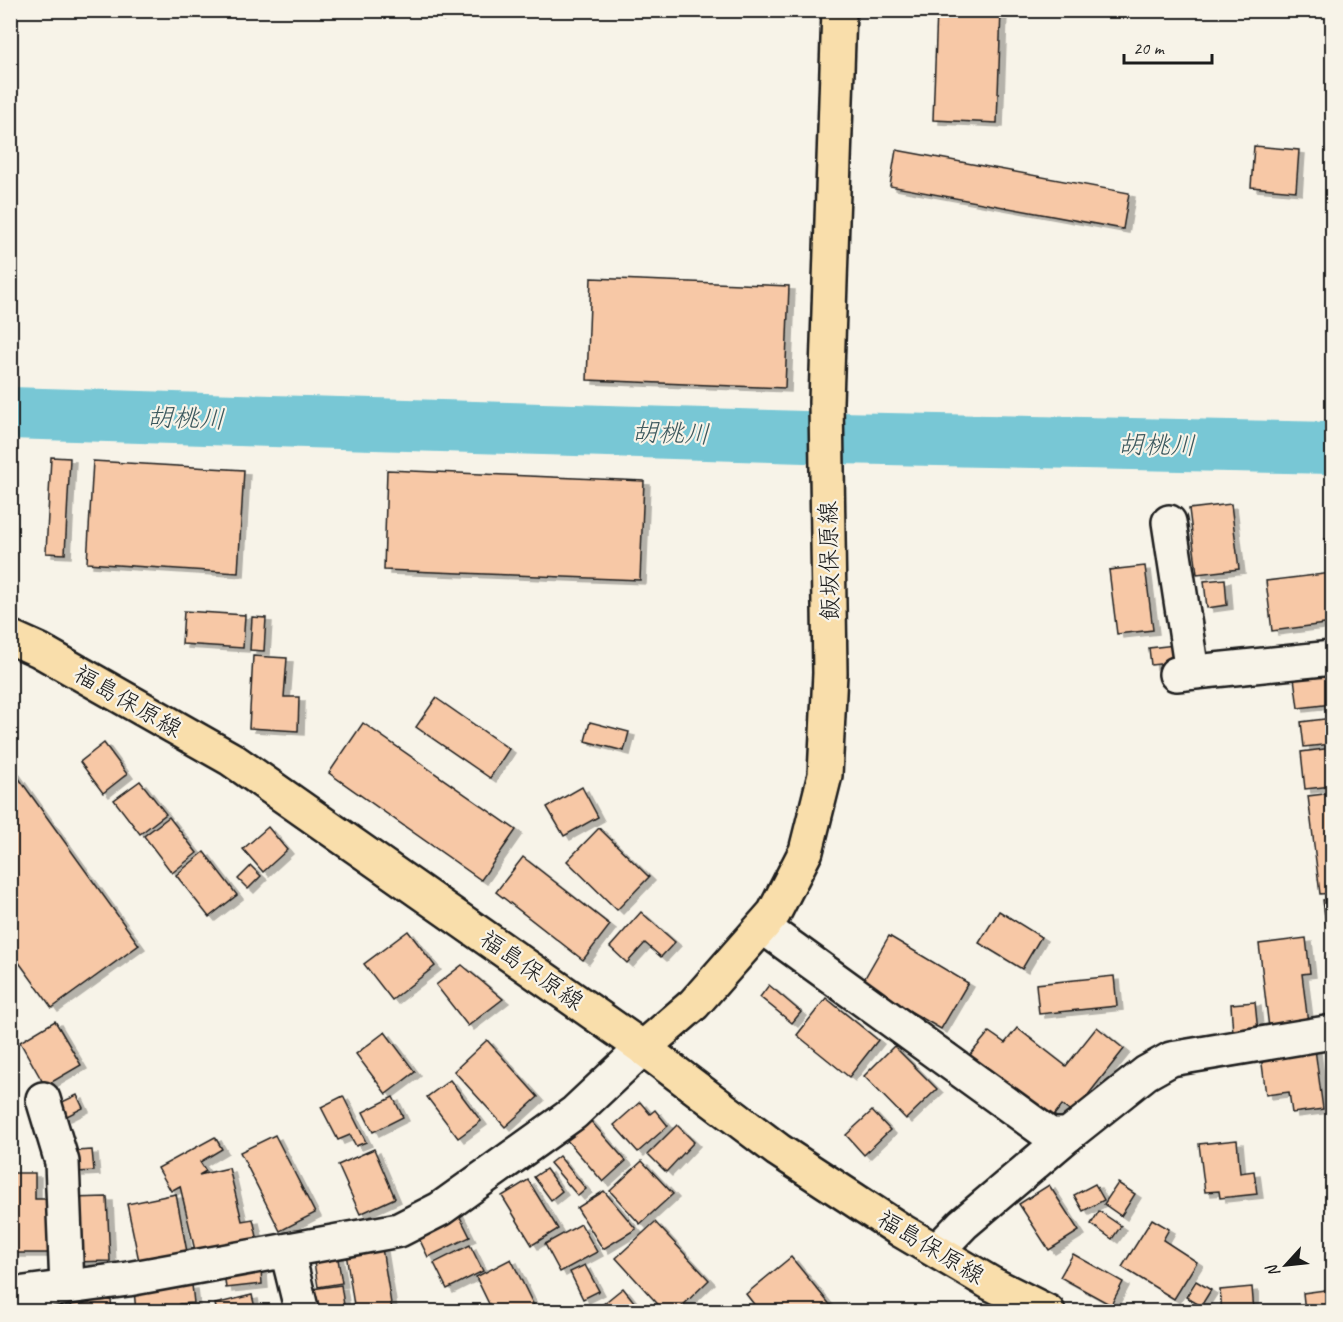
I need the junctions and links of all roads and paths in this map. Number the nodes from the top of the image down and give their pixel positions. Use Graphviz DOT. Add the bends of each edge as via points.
graph roads {
  1 [pos="839,10"];
  2 [pos="1169,522"];
  3 [pos="10,637"];
  4 [pos="1332,658"];
  5 [pos="763,927"];
  6 [pos="1332,1032"];
  7 [pos="644,1048"];
  8 [pos="43,1099"];
  9 [pos="1068,1135"];
  10 [pos="287,1251"];
  11 [pos="937,1251"];
  12 [pos="67,1287"];
  13 [pos="10,1295"];
  14 [pos="302,1311"];
  15 [pos="1048,1311"];
  1 -- 5 [label="main road, 飯坂保原線" via="826,402 830,673 825,775 806,850"];
  2 -- 4 [label="street" via="1184,673"];
  3 -- 7 [label="main road, 福島保原線" via="231,759"];
  5 -- 7 [label="main road, 飯坂保原線" via="693,1004"];
  5 -- 9 [label="street" via="1050,1135"];
  6 -- 9 [label="street" via="1171,1059 1146,1073"];
  7 -- 10 [label="street" via="574,1113 440,1209 399,1230"];
  7 -- 11 [label="main road, 福島保原線" via="778,1150"];
  8 -- 12 [label="street" via="62,1162"];
  9 -- 11 [label="street"];
  10 -- 12 [label="street"];
  10 -- 14 [label="street"];
  11 -- 15 [label="main road, 福島保原線"];
  12 -- 13 [label="street"];
}
